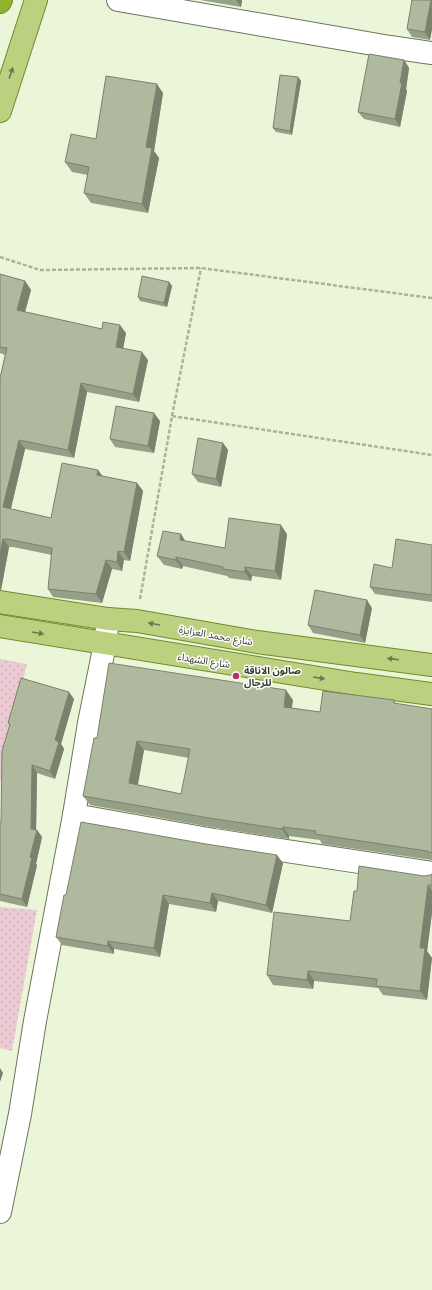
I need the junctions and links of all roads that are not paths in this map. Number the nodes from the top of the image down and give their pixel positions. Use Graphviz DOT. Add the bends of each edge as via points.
graph roads {
  1 [pos="36,0"];
  2 [pos="118,0"];
  3 [pos="432,53"];
  4 [pos="0,110"];
  5 [pos="0,602"];
  6 [pos="108,619"];
  7 [pos="0,626"];
  8 [pos="105,644"];
  9 [pos="432,665"];
  10 [pos="432,694"];
  11 [pos="74,815"];
  12 [pos="432,873"];
  13 [pos="0,1212"];
  4 -- 1 [label="main road, one-way"];
  2 -- 3 [label="street"];
  5 -- 6 [label="main road, شارع محمد العزايزة"];
  6 -- 8 [label="street"];
  9 -- 6 [label="main road, شارع محمد العزايزة, one-way"];
  7 -- 8 [label="main road, شارع الشهداء, one-way"];
  8 -- 10 [label="main road, شارع الشهداء, one-way"];
  8 -- 11 [label="street"];
  11 -- 12 [label="street" via="214,840"];
  11 -- 13 [label="street"];
}
